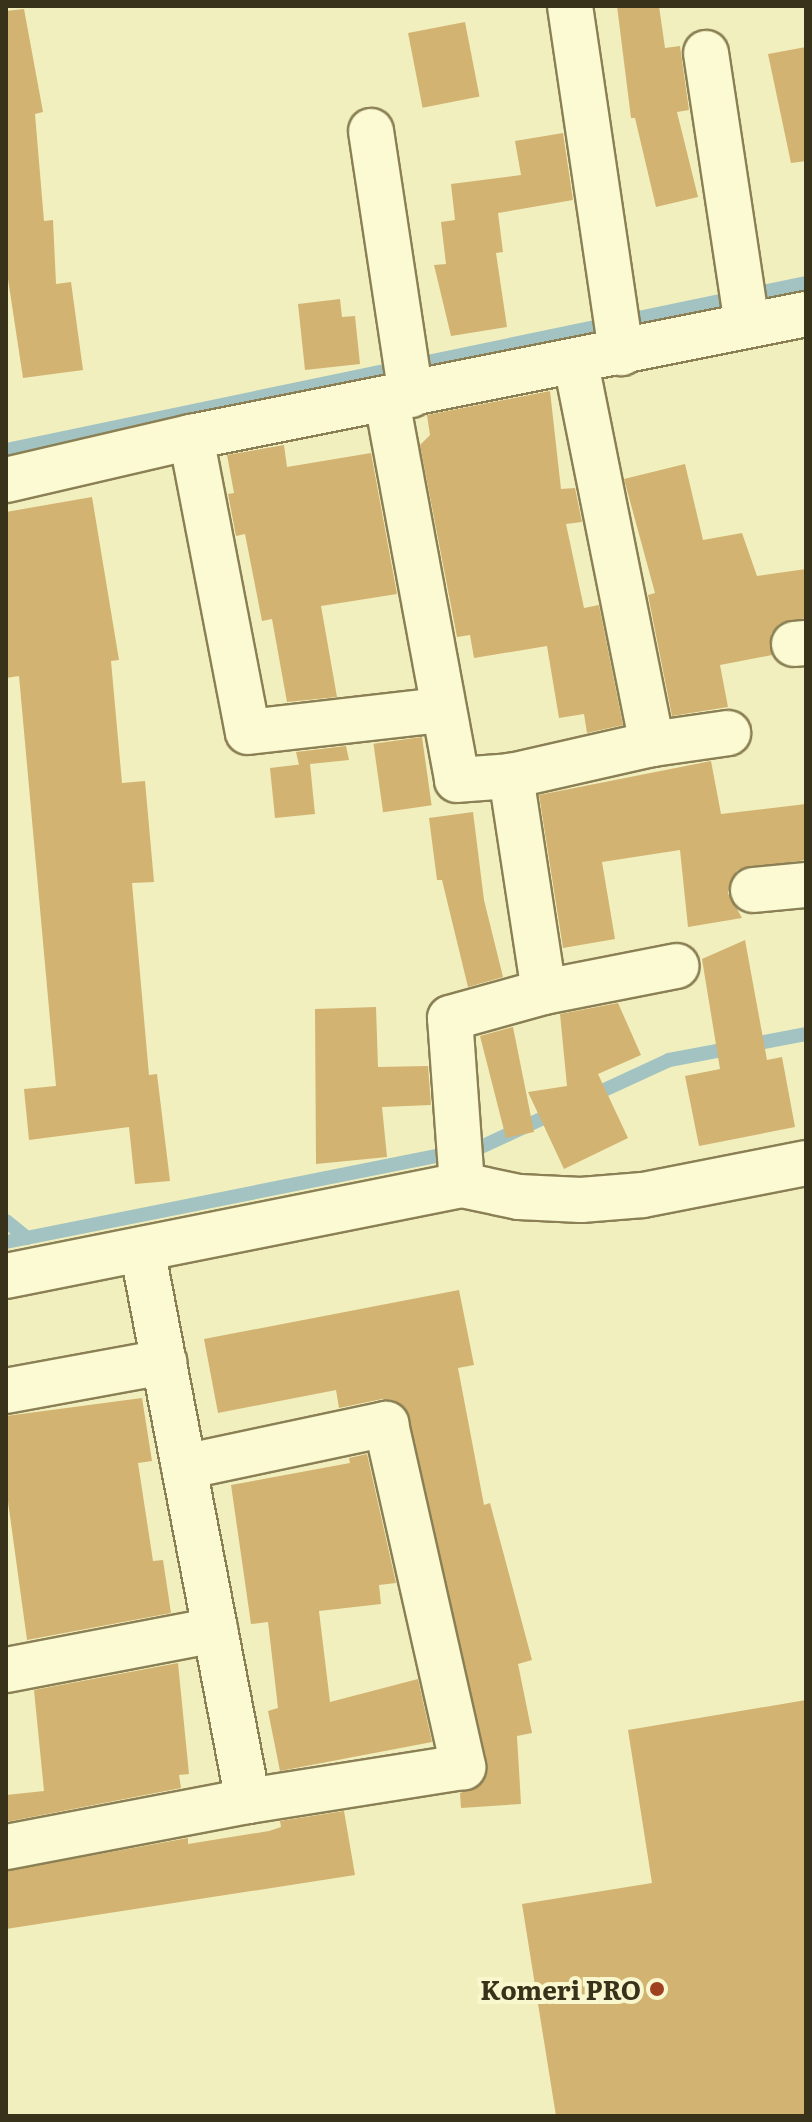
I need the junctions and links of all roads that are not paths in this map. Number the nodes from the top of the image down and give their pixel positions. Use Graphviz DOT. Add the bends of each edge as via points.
graph roads {
  1 [pos="570,6"];
  2 [pos="706,53"];
  3 [pos="371,131"];
  4 [pos="744,306"];
  5 [pos="806,314"];
  6 [pos="618,333"];
  7 [pos="576,364"];
  8 [pos="403,383"];
  9 [pos="191,437"];
  10 [pos="7,469"];
  11 [pos="442,710"];
  12 [pos="728,733"];
  13 [pos="652,744"];
  14 [pos="511,776"];
  15 [pos="806,885"];
  16 [pos="753,890"];
  17 [pos="676,966"];
  18 [pos="544,992"];
  19 [pos="460,1163"];
  20 [pos="806,1163"];
  21 [pos="142,1249"];
  22 [pos="6,1276"];
  23 [pos="164,1362"];
  24 [pos="6,1391"];
  25 [pos="184,1467"];
  26 [pos="215,1630"];
  27 [pos="6,1670"];
  28 [pos="248,1801"];
  29 [pos="6,1847"];
  1 -- 6 [label="street"];
  2 -- 4 [label="street"];
  3 -- 8 [label="street"];
  4 -- 5 [label="street"];
  4 -- 6 [label="street"];
  6 -- 7 [label="street"];
  7 -- 8 [label="street"];
  7 -- 13 [label="street"];
  8 -- 9 [label="street"];
  8 -- 11 [label="street"];
  9 -- 10 [label="street"];
  9 -- 11 [label="street" via="248,732"];
  11 -- 14 [label="street" via="457,780"];
  12 -- 13 [label="street"];
  13 -- 14 [label="street"];
  14 -- 18 [label="street"];
  15 -- 16 [label="street"];
  17 -- 18 [label="street"];
  18 -- 19 [label="street" via="450,1018"];
  19 -- 20 [label="street" via="519,1197 581,1200 643,1195"];
  19 -- 21 [label="street"];
  21 -- 22 [label="street"];
  21 -- 23 [label="street"];
  23 -- 24 [label="street"];
  23 -- 25 [label="street"];
  25 -- 26 [label="street"];
  25 -- 28 [label="street" via="386,1424 463,1767"];
  26 -- 27 [label="street"];
  26 -- 28 [label="street"];
  28 -- 29 [label="street"];
}
